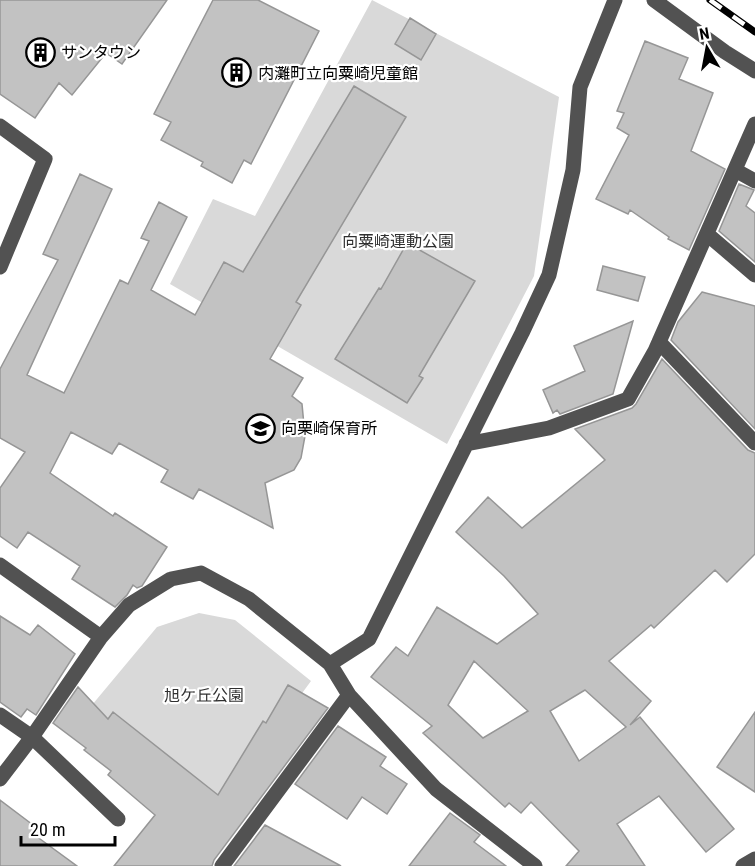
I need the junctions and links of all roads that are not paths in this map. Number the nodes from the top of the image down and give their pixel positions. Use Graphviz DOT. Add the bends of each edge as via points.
graph roads {
  1 [pos="615,0"];
  2 [pos="654,0"];
  3 [pos="755,71"];
  4 [pos="755,124"];
  5 [pos="0,126"];
  6 [pos="735,170"];
  7 [pos="755,181"];
  8 [pos="707,234"];
  9 [pos="0,267"];
  10 [pos="755,275"];
  11 [pos="659,342"];
  12 [pos="755,443"];
  13 [pos="466,444"];
  14 [pos="0,565"];
  15 [pos="101,637"];
  16 [pos="330,664"];
  17 [pos="349,695"];
  18 [pos="0,715"];
  19 [pos="32,737"];
  20 [pos="0,779"];
  21 [pos="118,819"];
  22 [pos="755,859"];
  23 [pos="222,866"];
  24 [pos="536,866"];
  25 [pos="743,866"];
  1 -- 13 [label="street" via="580,87 573,170 549,275"];
  2 -- 3 [label="street"];
  4 -- 6 [label="street"];
  5 -- 9 [label="street" via="45,159"];
  6 -- 7 [label="street"];
  6 -- 8 [label="street"];
  8 -- 10 [label="street"];
  8 -- 11 [label="street"];
  11 -- 12 [label="street"];
  11 -- 13 [label="street" via="628,399 549,428"];
  13 -- 16 [label="street" via="369,639"];
  14 -- 15 [label="street"];
  15 -- 16 [label="street" via="129,604 171,579 201,573 249,599"];
  15 -- 19 [label="street"];
  16 -- 17 [label="street"];
  17 -- 23 [label="street"];
  17 -- 24 [label="street" via="436,789"];
  18 -- 19 [label="street"];
  19 -- 20 [label="street"];
  19 -- 21 [label="street"];
  22 -- 25 [label="street"];
}
